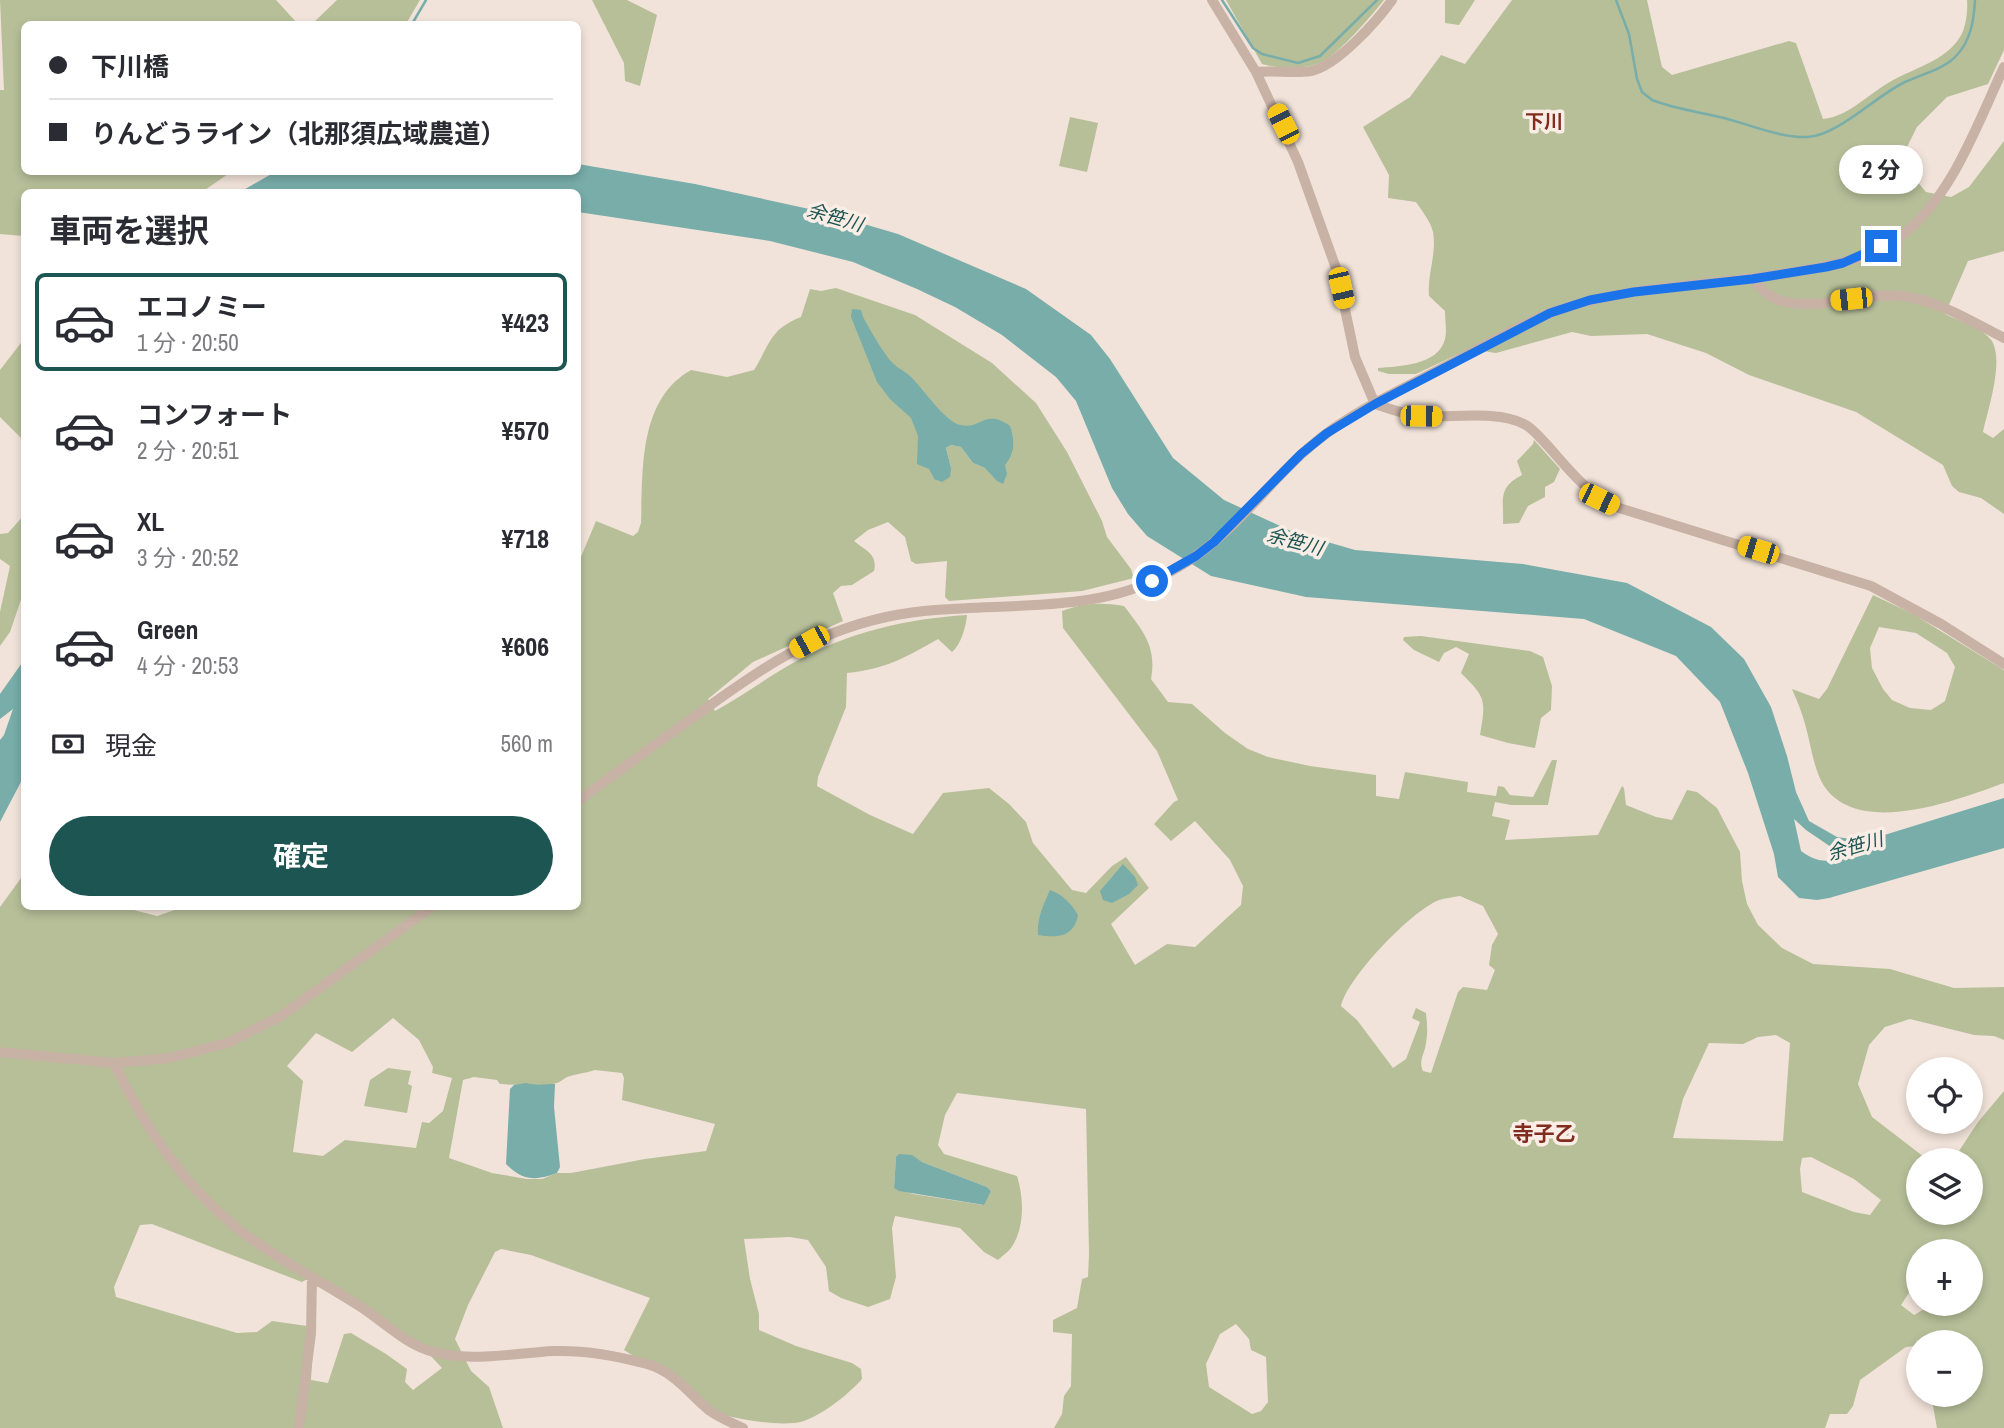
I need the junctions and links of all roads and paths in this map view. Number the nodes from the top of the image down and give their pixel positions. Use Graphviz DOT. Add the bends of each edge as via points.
graph roads {
  1 [pos="1212,0"];
  2 [pos="1392,0"];
  3 [pos="2004,67"];
  4 [pos="1256,72"];
  5 [pos="1752,279"];
  6 [pos="2004,338"];
  7 [pos="1375,404"];
  8 [pos="2004,664"];
  9 [pos="581,799"];
  10 [pos="428,910"];
  11 [pos="0,1052"];
  12 [pos="114,1063"];
  13 [pos="312,1278"];
  14 [pos="299,1428"];
  15 [pos="743,1428"];
  1 -- 4 [label="street"];
  2 -- 4 [label="street" via="1321,67"];
  3 -- 5 [label="street" via="1956,167 1908,230 1843,263"];
  4 -- 7 [label="street" via="1283,124 1329,247 1355,357"];
  5 -- 6 [label="street" via="1780,301 1801,304 1898,296 1925,300"];
  5 -- 7 [label="street" via="1634,292 1550,313"];
  7 -- 8 [label="street" via="1421,416 1496,417 1527,425 1599,499 1871,586"];
  7 -- 9 [label="street" via="1314,443 1214,542 1152,581 1078,600 959,607 844,628 809,642 749,677"];
  10 -- 12 [label="street" via="313,995 250,1033 202,1051"];
  11 -- 12 [label="street"];
  12 -- 13 [label="street" via="131,1098 197,1192 233,1225"];
  13 -- 14 [label="street" via="312,1333"];
  13 -- 15 [label="street" via="422,1349 458,1356 572,1352 618,1357 650,1365 677,1379 710,1410"];
}
